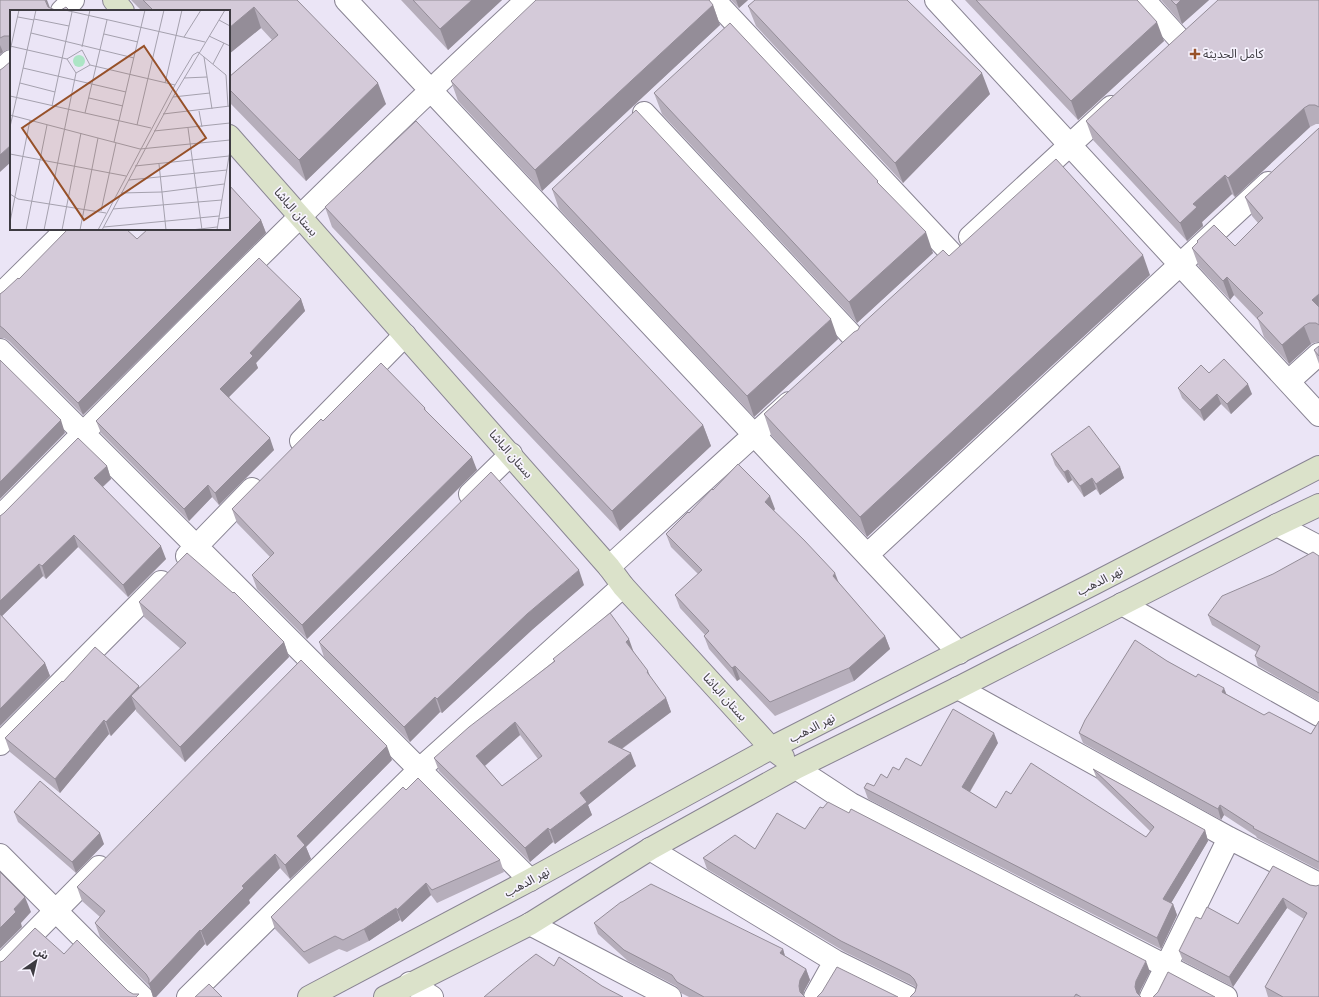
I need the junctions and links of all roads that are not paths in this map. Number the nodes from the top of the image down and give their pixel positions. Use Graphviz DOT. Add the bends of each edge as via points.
graph roads {
  1 [pos="73,0"];
  2 [pos="114,0"];
  3 [pos="346,0"];
  4 [pos="527,0"];
  5 [pos="714,0"];
  6 [pos="936,0"];
  7 [pos="1144,0"];
  8 [pos="63,10"];
  9 [pos="122,10"];
  10 [pos="755,10"];
  11 [pos="738,26"];
  12 [pos="1199,26"];
  13 [pos="722,41"];
  14 [pos="1182,42"];
  15 [pos="1165,57"];
  16 [pos="10,61"];
  17 [pos="0,71"];
  18 [pos="430,90"];
  19 [pos="1126,93"];
  20 [pos="661,98"];
  21 [pos="644,113"];
  22 [pos="627,129"];
  23 [pos="230,137"];
  24 [pos="1070,145"];
  25 [pos="1284,168"];
  26 [pos="559,192"];
  27 [pos="542,208"];
  28 [pos="299,216"];
  29 [pos="66,230"];
  30 [pos="952,254"];
  31 [pos="1180,264"];
  32 [pos="935,269"];
  33 [pos="0,295"];
  34 [pos="874,326"];
  35 [pos="405,335"];
  36 [pos="857,341"];
  37 [pos="0,350"];
  38 [pos="1319,354"];
  39 [pos="840,356"];
  40 [pos="1288,382"];
  41 [pos="806,388"];
  42 [pos="1319,415"];
  43 [pos="83,433"];
  44 [pos="755,435"];
  45 [pos="511,454"];
  46 [pos="284,457"];
  47 [pos="1319,467"];
  48 [pos="268,474"];
  49 [pos="1319,505"];
  50 [pos="454,510"];
  51 [pos="0,517"];
  52 [pos="1277,525"];
  53 [pos="196,546"];
  54 [pos="1319,547"];
  55 [pos="867,555"];
  56 [pos="610,567"];
  57 [pos="623,586"];
  58 [pos="1122,604"];
  59 [pos="313,651"];
  60 [pos="959,652"];
  61 [pos="290,673"];
  62 [pos="958,688"];
  63 [pos="1319,715"];
  64 [pos="0,744"];
  65 [pos="771,748"];
  66 [pos="796,768"];
  67 [pos="420,769"];
  68 [pos="1229,838"];
  69 [pos="650,849"];
  70 [pos="112,854"];
  71 [pos="0,855"];
  72 [pos="530,880"];
  73 [pos="1319,884"];
  74 [pos="56,911"];
  75 [pos="530,924"];
  76 [pos="835,961"];
  77 [pos="0,967"];
  78 [pos="1166,967"];
  79 [pos="410,983"];
  80 [pos="142,997"];
  81 [pos="188,997"];
  82 [pos="309,997"];
  83 [pos="385,997"];
  84 [pos="432,997"];
  85 [pos="670,997"];
  86 [pos="815,997"];
  87 [pos="908,997"];
  88 [pos="1151,997"];
  89 [pos="1226,997"];
  1 -- 8 [label="street"];
  2 -- 9 [label="main road"];
  3 -- 18 [label="street"];
  4 -- 18 [label="street"];
  5 -- 11 [label="street"];
  6 -- 24 [label="street"];
  7 -- 14 [label="street"];
  10 -- 11 [label="street"];
  11 -- 13 [label="street"];
  11 -- 30 [label="street"];
  12 -- 14 [label="street"];
  14 -- 15 [label="street"];
  16 -- 17 [label="street"];
  18 -- 27 [label="street"];
  18 -- 28 [label="street"];
  19 -- 24 [label="street"];
  20 -- 21 [label="street"];
  21 -- 22 [label="street"];
  21 -- 36 [label="street"];
  23 -- 28 [label="main road, بستان الباشا"];
  24 -- 30 [label="street"];
  24 -- 31 [label="street"];
  25 -- 31 [label="street"];
  26 -- 27 [label="street"];
  27 -- 44 [label="street"];
  28 -- 35 [label="main road, بستان الباشا"];
  28 -- 43 [label="street"];
  29 -- 33 [label="street"];
  30 -- 32 [label="street"];
  31 -- 40 [label="street"];
  31 -- 55 [label="street"];
  34 -- 36 [label="street"];
  35 -- 45 [label="main road, بستان الباشا"];
  35 -- 46 [label="street"];
  36 -- 39 [label="street"];
  37 -- 43 [label="street"];
  38 -- 40 [label="street"];
  40 -- 42 [label="street"];
  41 -- 44 [label="street"];
  43 -- 51 [label="street"];
  43 -- 53 [label="street"];
  44 -- 55 [label="street"];
  44 -- 56 [label="street"];
  45 -- 50 [label="street"];
  45 -- 56 [label="main road, بستان الباشا"];
  47 -- 60 [label="main road, نهر الدهب"];
  48 -- 53 [label="street"];
  49 -- 52 [label="main road"];
  52 -- 54 [label="street"];
  52 -- 58 [label="main road"];
  53 -- 59 [label="street"];
  53 -- 64 [label="street"];
  55 -- 60 [label="street"];
  56 -- 57 [label="main road, بستان الباشا"];
  57 -- 65 [label="main road, بستان الباشا"];
  57 -- 67 [label="street"];
  58 -- 62 [label="main road"];
  58 -- 63 [label="street"];
  59 -- 61 [label="street"];
  59 -- 67 [label="street"];
  60 -- 65 [label="main road, نهر الدهب"];
  62 -- 66 [label="main road"];
  62 -- 68 [label="street"];
  65 -- 66 [label="main road, بستان الباشا"];
  65 -- 72 [label="main road, نهر الدهب"];
  66 -- 69 [label="main road"];
  66 -- 78 [label="street" via="851,804"];
  67 -- 72 [label="street"];
  67 -- 81 [label="street"];
  68 -- 73 [label="street"];
  68 -- 78 [label="street"];
  69 -- 75 [label="main road"];
  69 -- 76 [label="street"];
  70 -- 74 [label="street"];
  71 -- 74 [label="street"];
  72 -- 82 [label="main road, نهر الدهب"];
  74 -- 77 [label="street"];
  74 -- 80 [label="street"];
  75 -- 79 [label="main road"];
  75 -- 85 [label="street"];
  76 -- 86 [label="street"];
  76 -- 87 [label="street"];
  78 -- 88 [label="street"];
  78 -- 89 [label="street"];
  79 -- 83 [label="main road"];
  79 -- 84 [label="street"];
}
